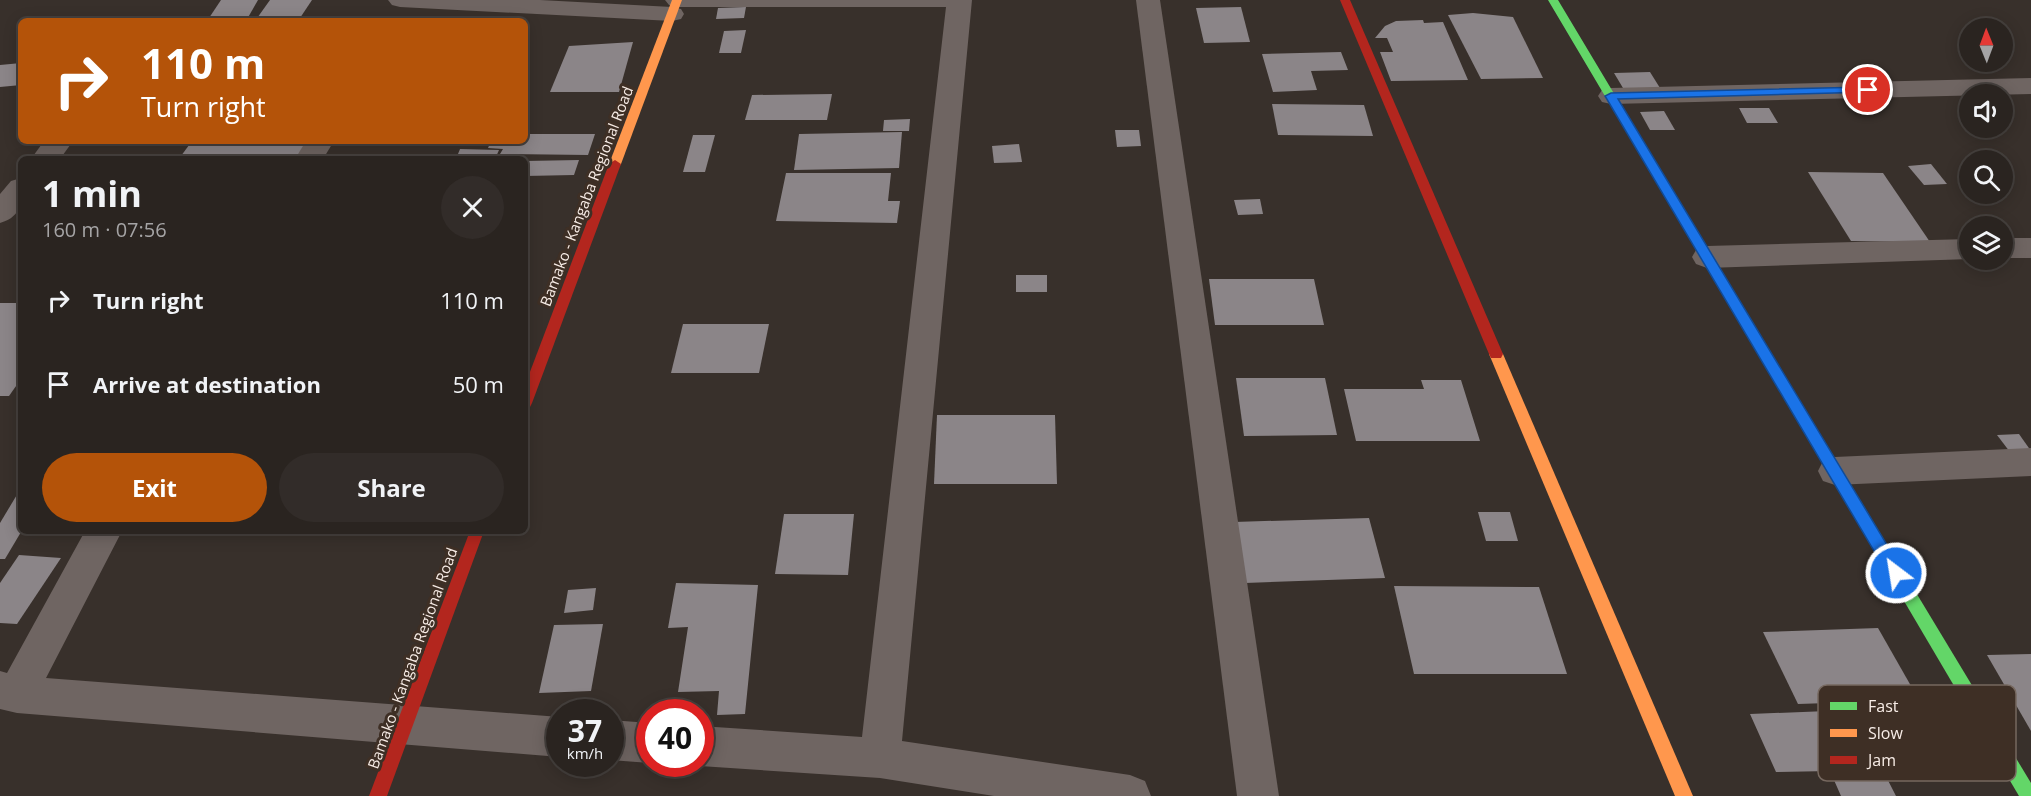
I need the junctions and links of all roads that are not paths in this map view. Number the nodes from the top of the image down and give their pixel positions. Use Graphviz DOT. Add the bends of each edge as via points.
graph roads {
  1 [pos="960,0"];
  2 [pos="1148,0"];
  3 [pos="1345,0"];
  4 [pos="1553,0"];
  5 [pos="675,5"];
  6 [pos="401,6"];
  7 [pos="2031,86"];
  8 [pos="1611,96"];
  9 [pos="57,144"];
  10 [pos="47,156"];
  11 [pos="18,192"];
  12 [pos="0,213"];
  13 [pos="2013,248"];
  14 [pos="2031,248"];
  15 [pos="1959,249"];
  16 [pos="1707,258"];
  17 [pos="528,395"];
  18 [pos="2031,462"];
  19 [pos="1835,471"];
  20 [pos="102,534"];
  21 [pos="476,534"];
  22 [pos="1963,685"];
  23 [pos="8,692"];
  24 [pos="403,726"];
  25 [pos="546,736"];
  26 [pos="714,747"];
  27 [pos="880,758"];
  28 [pos="2016,774"];
  29 [pos="378,796"];
  30 [pos="1130,796"];
  31 [pos="1258,796"];
  32 [pos="1684,796"];
  33 [pos="2029,796"];
  1 -- 5 [label="street"];
  1 -- 27 [label="street"];
  2 -- 31 [label="street"];
  3 -- 32 [label="street"];
  4 -- 8 [label="street"];
  5 -- 6 [label="street"];
  5 -- 17 [label="street, Bamako - Kangaba Regional Road"];
  7 -- 8 [label="street"];
  8 -- 16 [label="street"];
  9 -- 10 [label="street"];
  11 -- 12 [label="street"];
  13 -- 14 [label="street"];
  15 -- 16 [label="street"];
  16 -- 19 [label="street"];
  18 -- 19 [label="street"];
  19 -- 22 [label="street"];
  20 -- 23 [label="street"];
  21 -- 24 [label="street, Bamako - Kangaba Regional Road"];
  23 -- 24 [label="street"];
  24 -- 25 [label="street"];
  24 -- 29 [label="street, Bamako - Kangaba Regional Road"];
  26 -- 27 [label="street"];
  27 -- 30 [label="street"];
  28 -- 33 [label="street"];
}
